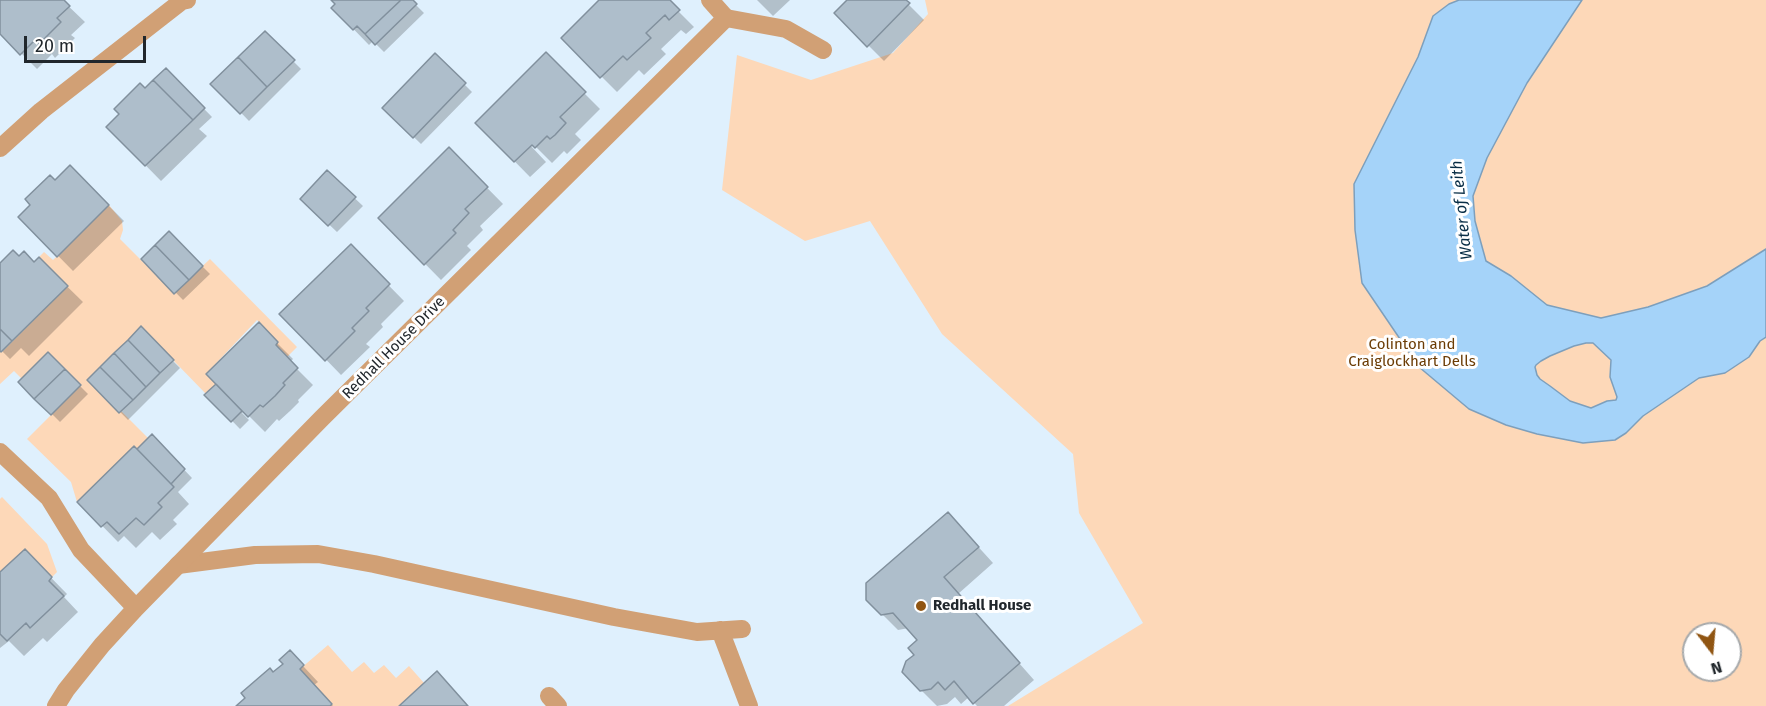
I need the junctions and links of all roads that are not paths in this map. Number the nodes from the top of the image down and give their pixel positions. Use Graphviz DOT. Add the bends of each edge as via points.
graph roads {
  1 [pos="187,0"];
  2 [pos="710,0"];
  3 [pos="726,18"];
  4 [pos="823,50"];
  5 [pos="0,148"];
  6 [pos="0,452"];
  7 [pos="178,565"];
  8 [pos="136,608"];
  9 [pos="742,629"];
  10 [pos="720,630"];
  11 [pos="56,706"];
  12 [pos="749,706"];
  1 -- 5 [label="street"];
  2 -- 3 [label="street"];
  3 -- 4 [label="street" via="786,29"];
  3 -- 7 [label="street, Redhall House Drive"];
  6 -- 8 [label="street" via="49,498 81,550"];
  7 -- 8 [label="street, Redhall House Drive"];
  7 -- 10 [label="street" via="255,555 318,554 614,617 697,632"];
  8 -- 11 [label="street, Redhall House Drive"];
  9 -- 10 [label="street"];
  10 -- 12 [label="street"];
}
